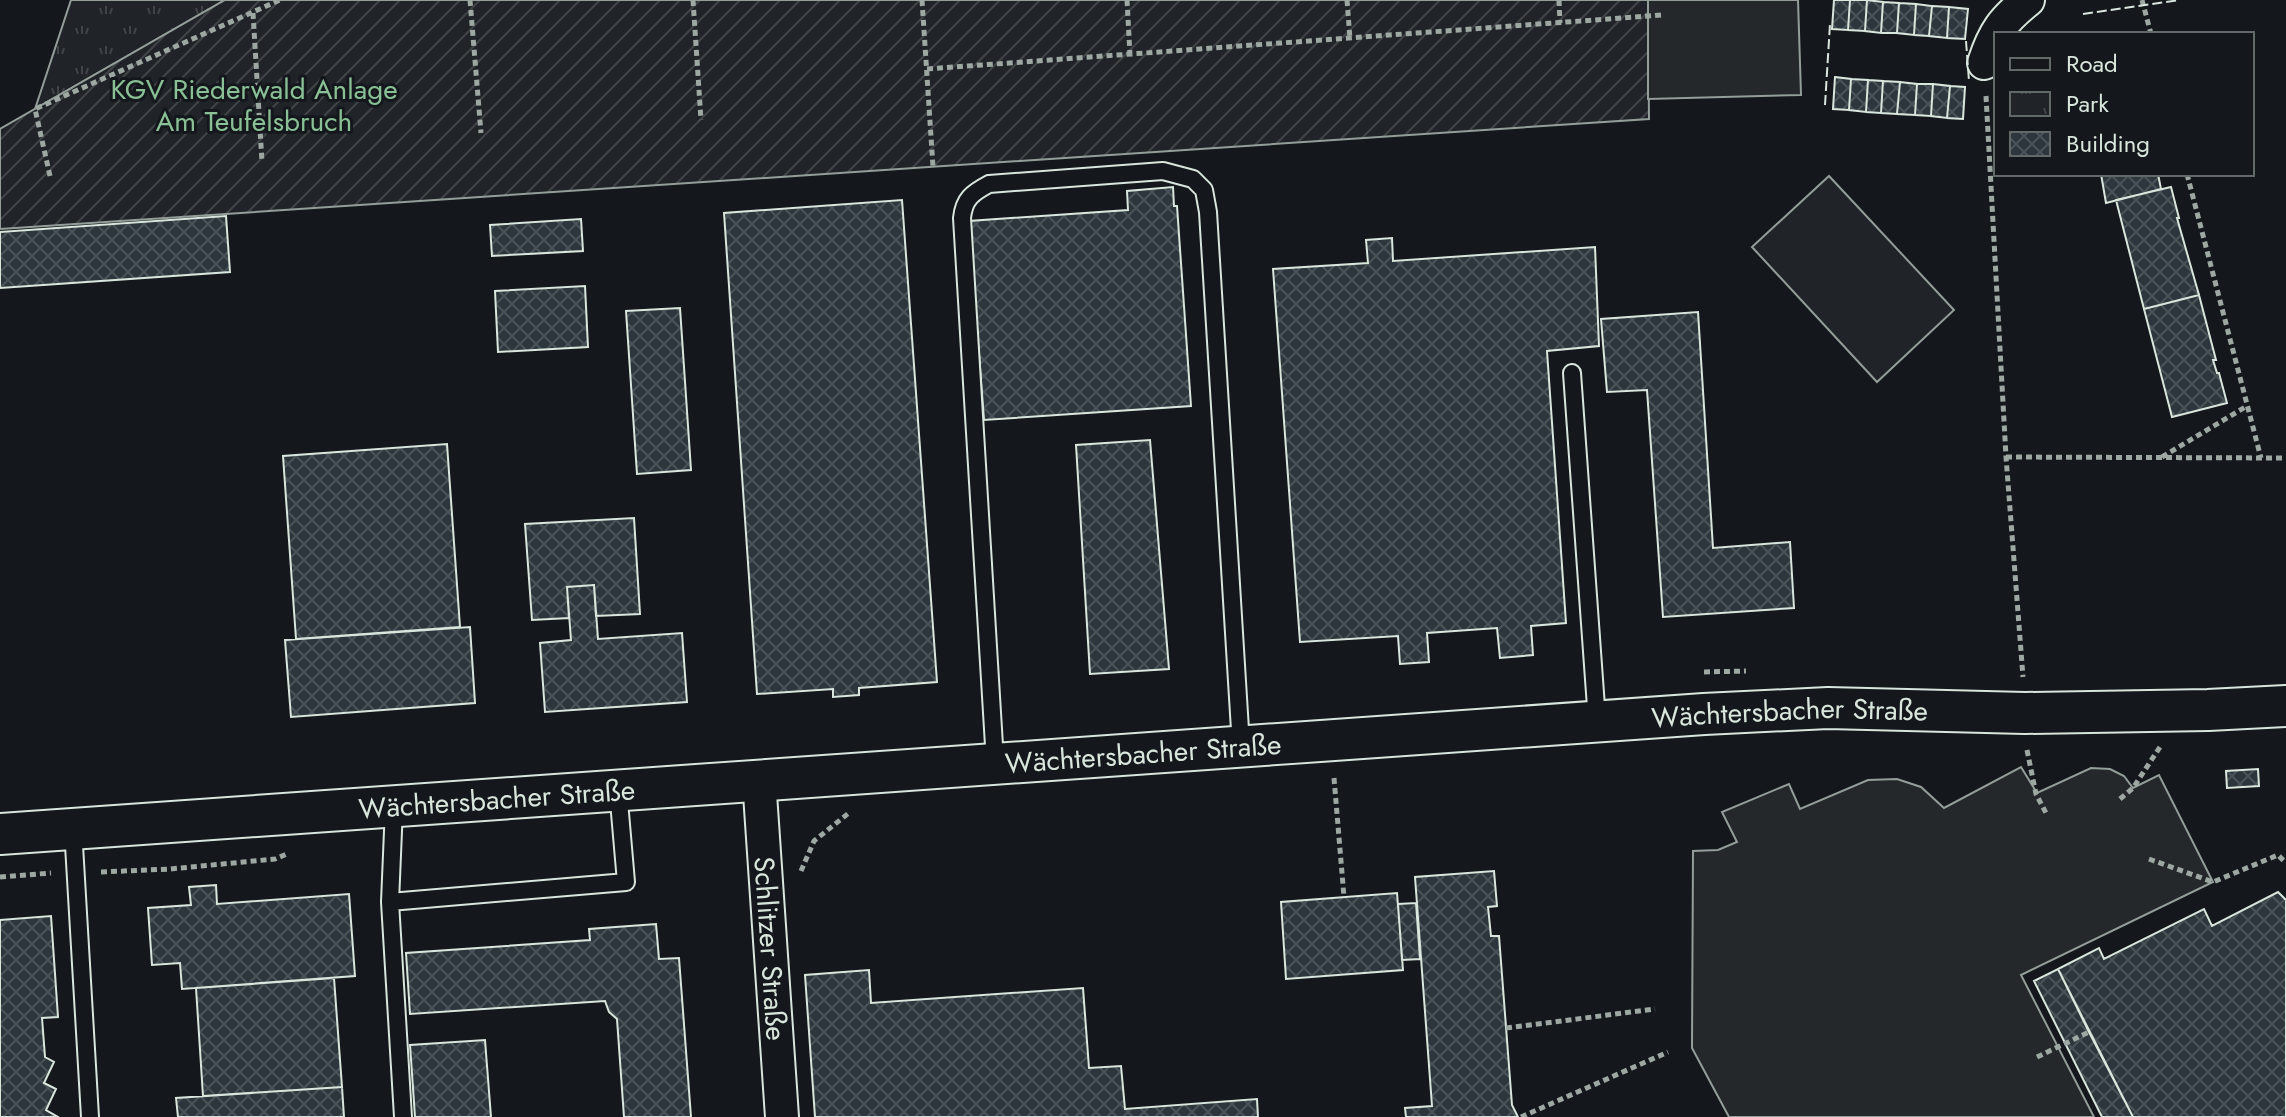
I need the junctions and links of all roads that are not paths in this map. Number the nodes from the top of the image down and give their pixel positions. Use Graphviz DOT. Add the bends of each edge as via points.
graph roads {
  1 [pos="2028,0"];
  2 [pos="1996,32"];
  3 [pos="1994,35"];
  4 [pos="1984,63"];
  5 [pos="1572,373"];
  6 [pos="2286,706"];
  7 [pos="1597,721"];
  8 [pos="1241,746"];
  9 [pos="995,762"];
  10 [pos="759,779"];
  11 [pos="618,790"];
  12 [pos="394,807"];
  13 [pos="73,828"];
  14 [pos="0,834"];
  15 [pos="390,902"];
  16 [pos="90,1117"];
  17 [pos="403,1117"];
  18 [pos="782,1117"];
  1 -- 2 [label="street"];
  3 -- 4 [label="street"];
  5 -- 7 [label="lane"];
  6 -- 7 [label="street, Wächtersbacher Straße" via="2025,713 1828,708"];
  7 -- 8 [label="street, Wächtersbacher Straße"];
  8 -- 9 [label="street, Wächtersbacher Straße"];
  8 -- 9 [label="lane" via="1208,212 1204,190 1193,179 1163,171 989,184 964,203"];
  9 -- 10 [label="street, Wächtersbacher Straße"];
  10 -- 11 [label="street, Wächtersbacher Straße"];
  10 -- 18 [label="street, Schlitzer Straße"];
  11 -- 12 [label="street, Wächtersbacher Straße"];
  11 -- 15 [label="lane" via="626,882"];
  12 -- 13 [label="street, Wächtersbacher Straße"];
  12 -- 15 [label="lane"];
  13 -- 14 [label="street, Wächtersbacher Straße"];
  13 -- 16 [label="lane"];
  15 -- 17 [label="lane"];
}
